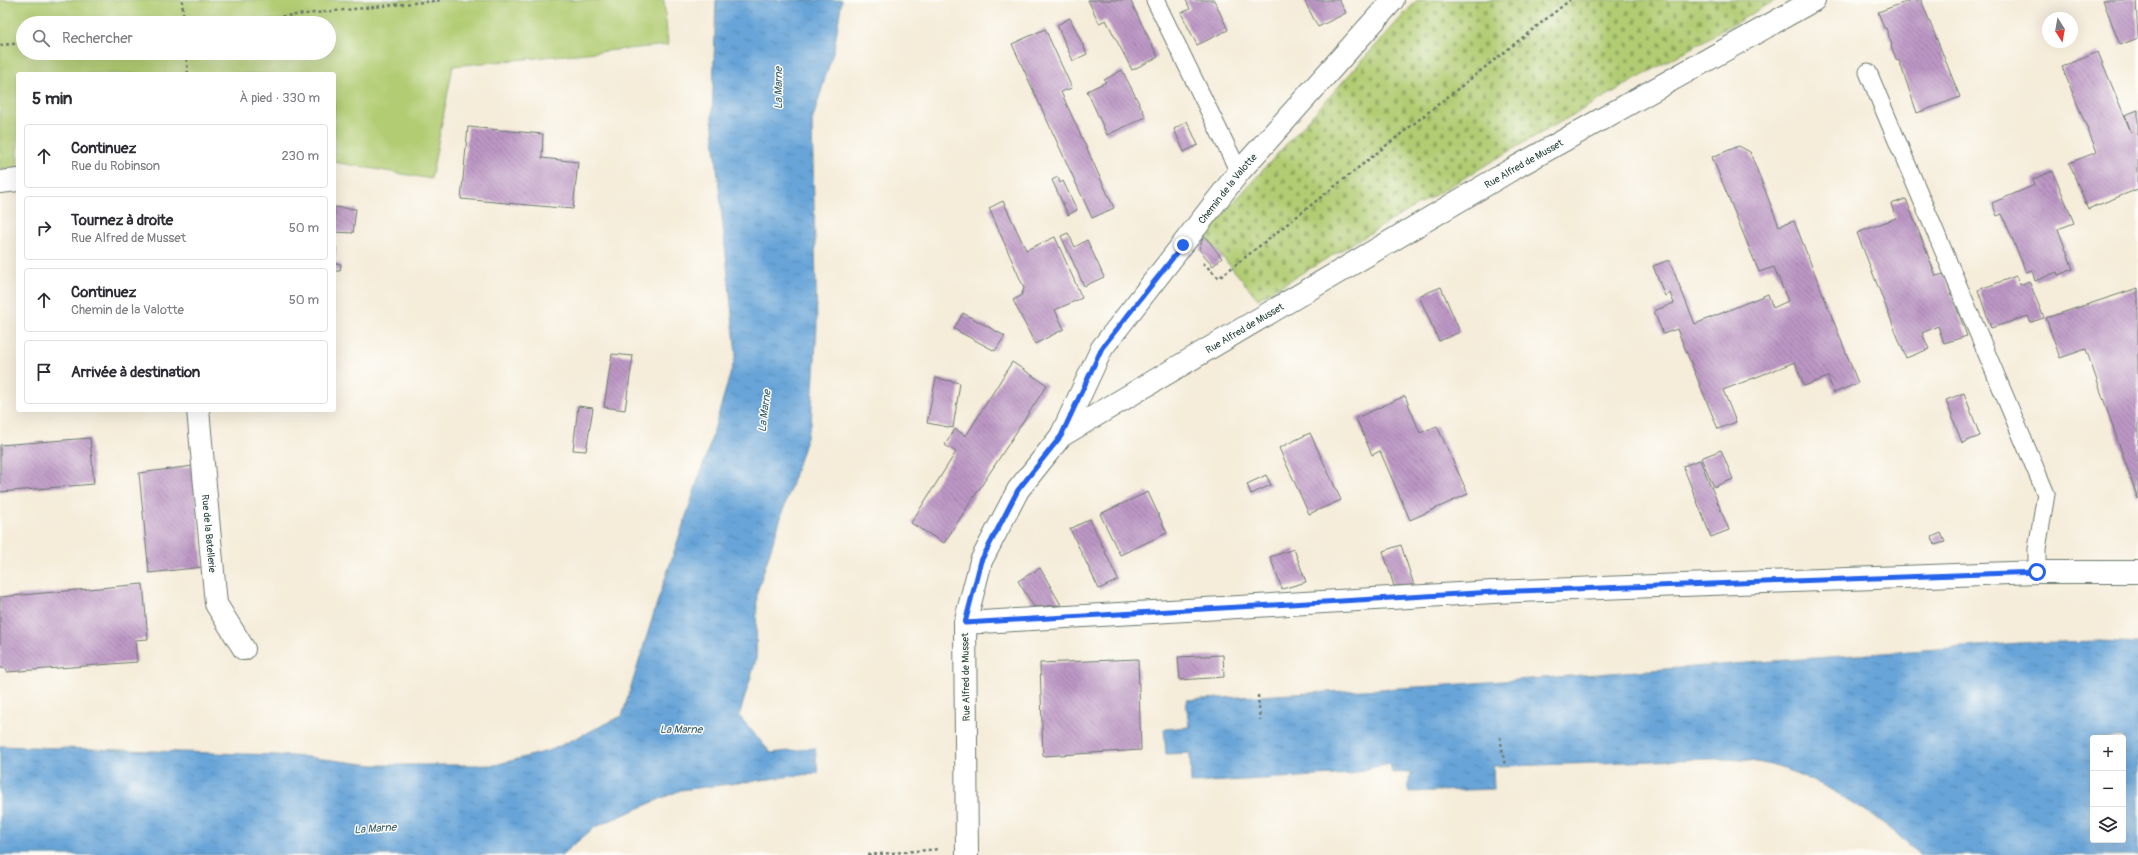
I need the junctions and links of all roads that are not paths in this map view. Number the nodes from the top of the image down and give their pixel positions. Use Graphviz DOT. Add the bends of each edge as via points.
graph roads {
  1 [pos="1155,0"];
  2 [pos="1393,0"];
  3 [pos="1814,0"];
  4 [pos="1868,72"];
  5 [pos="1240,172"];
  6 [pos="16,180"];
  7 [pos="0,182"];
  8 [pos="198,412"];
  9 [pos="1061,436"];
  10 [pos="2037,572"];
  11 [pos="2138,572"];
  12 [pos="965,623"];
  13 [pos="244,649"];
  14 [pos="968,851"];
  1 -- 5 [label="lane"];
  2 -- 5 [label="street, Chemin de la Valotte"];
  3 -- 9 [label="street, Rue Alfred de Musset" via="1511,170"];
  4 -- 10 [label="lane" via="2046,494 2037,549"];
  5 -- 9 [label="street, Chemin de la Valotte" via="1102,348"];
  6 -- 7 [label="street"];
  8 -- 13 [label="street, Rue de la Batellerie" via="216,604"];
  9 -- 12 [label="street, Rue Alfred de Musset" via="1018,490 981,561"];
  10 -- 11 [label="street"];
  10 -- 12 [label="street" via="1493,592"];
  12 -- 14 [label="street, Rue Alfred de Musset"];
}
